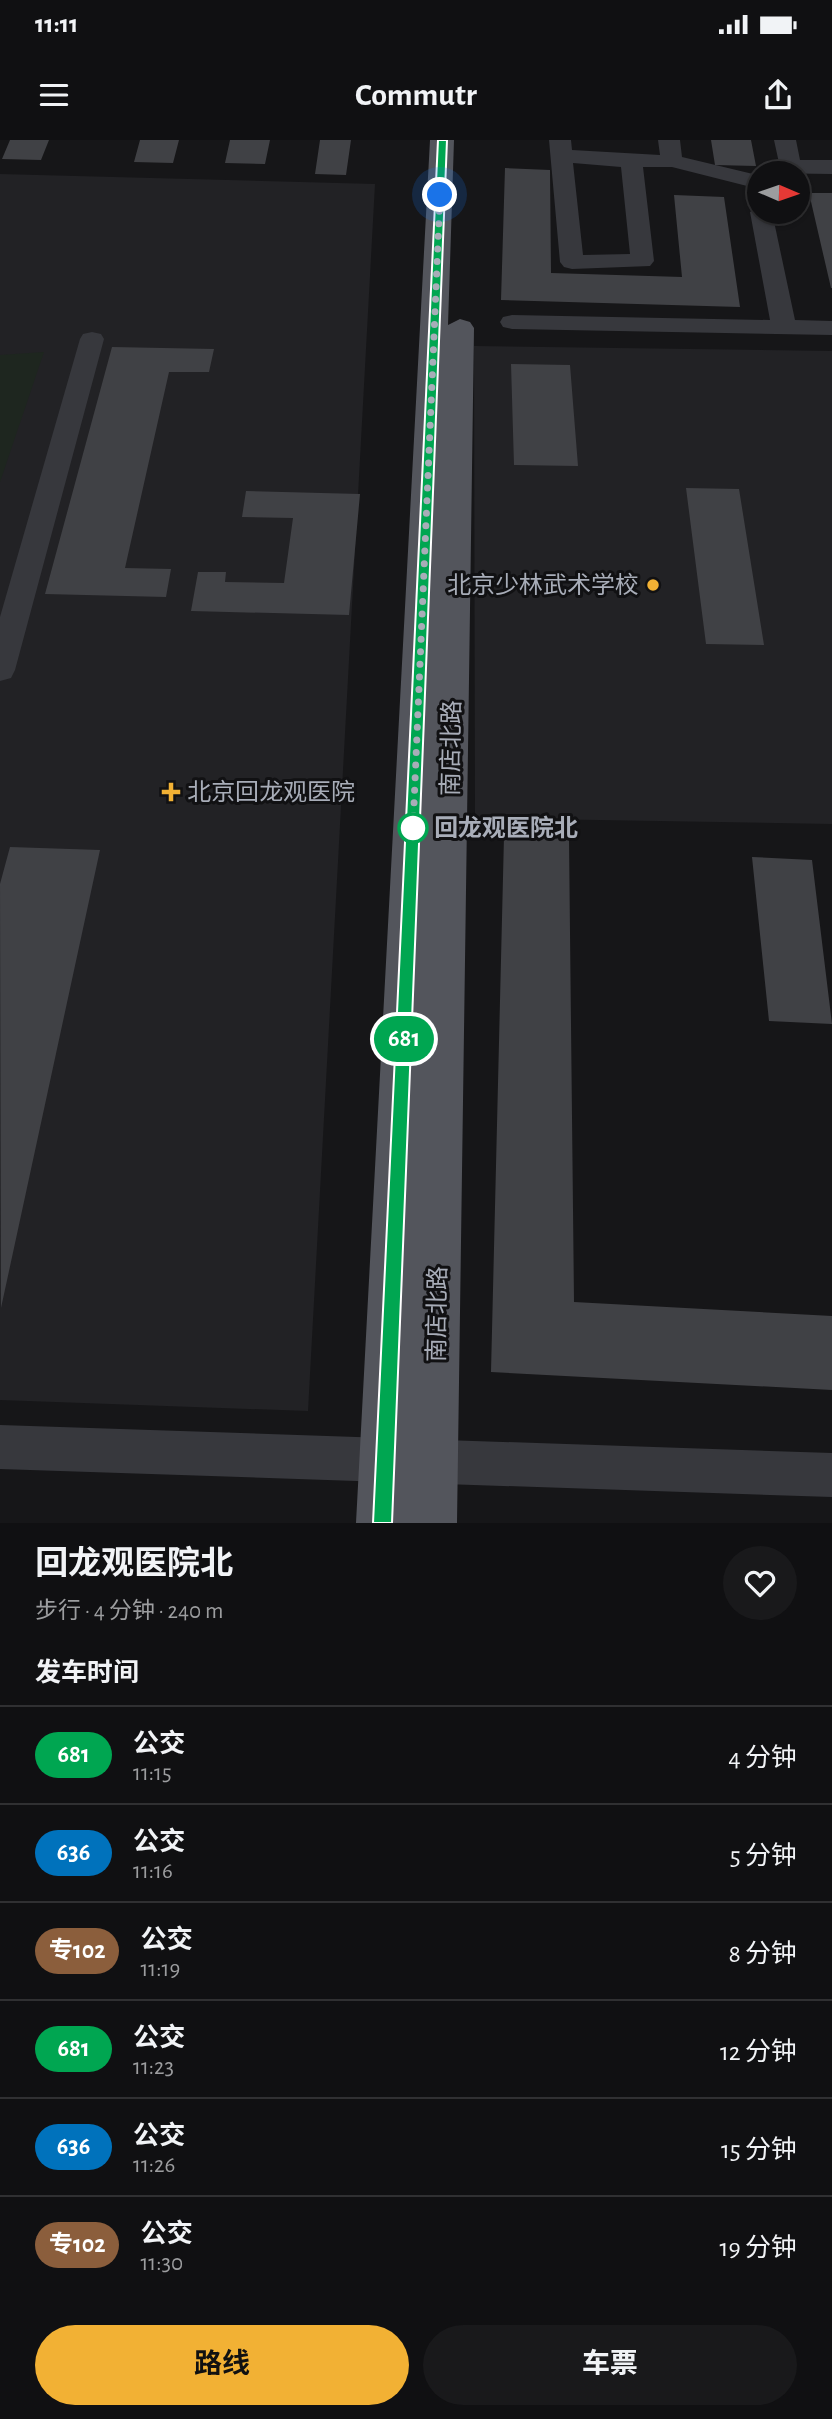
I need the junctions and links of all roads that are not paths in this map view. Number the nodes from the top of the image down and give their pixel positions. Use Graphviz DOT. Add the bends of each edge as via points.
graph roads {
  1 [pos="442,140"];
  2 [pos="465,140"];
  3 [pos="785,140"];
  4 [pos="560,148"];
  5 [pos="671,150"];
  6 [pos="631,161"];
  7 [pos="776,161"];
  8 [pos="832,167"];
  9 [pos="747,169"];
  10 [pos="810,170"];
  11 [pos="763,224"];
  12 [pos="512,322"];
  13 [pos="784,327"];
  14 [pos="832,328"];
  15 [pos="92,339"];
  16 [pos="0,670"];
  17 [pos="0,1447"];
  18 [pos="386,1460"];
  19 [pos="433,1461"];
  20 [pos="832,1475"];
  21 [pos="382,1523"];
  22 [pos="431,1523"];
  1 -- 18 [label="main road, 南店北路"];
  2 -- 19 [label="main road, 南店北路"];
  3 -- 7 [label="street"];
  4 -- 6 [label="street"];
  4 -- 6 [label="street" via="572,262 642,261"];
  5 -- 6 [label="street"];
  5 -- 9 [label="street"];
  8 -- 10 [label="street"];
  11 -- 13 [label="street"];
  12 -- 13 [label="street"];
  13 -- 14 [label="street"];
  15 -- 16 [label="street"];
  17 -- 18 [label="street"];
  18 -- 19 [label="street"];
  18 -- 21 [label="main road, 南店北路"];
  19 -- 20 [label="street"];
  19 -- 22 [label="main road, 南店北路"];
}
